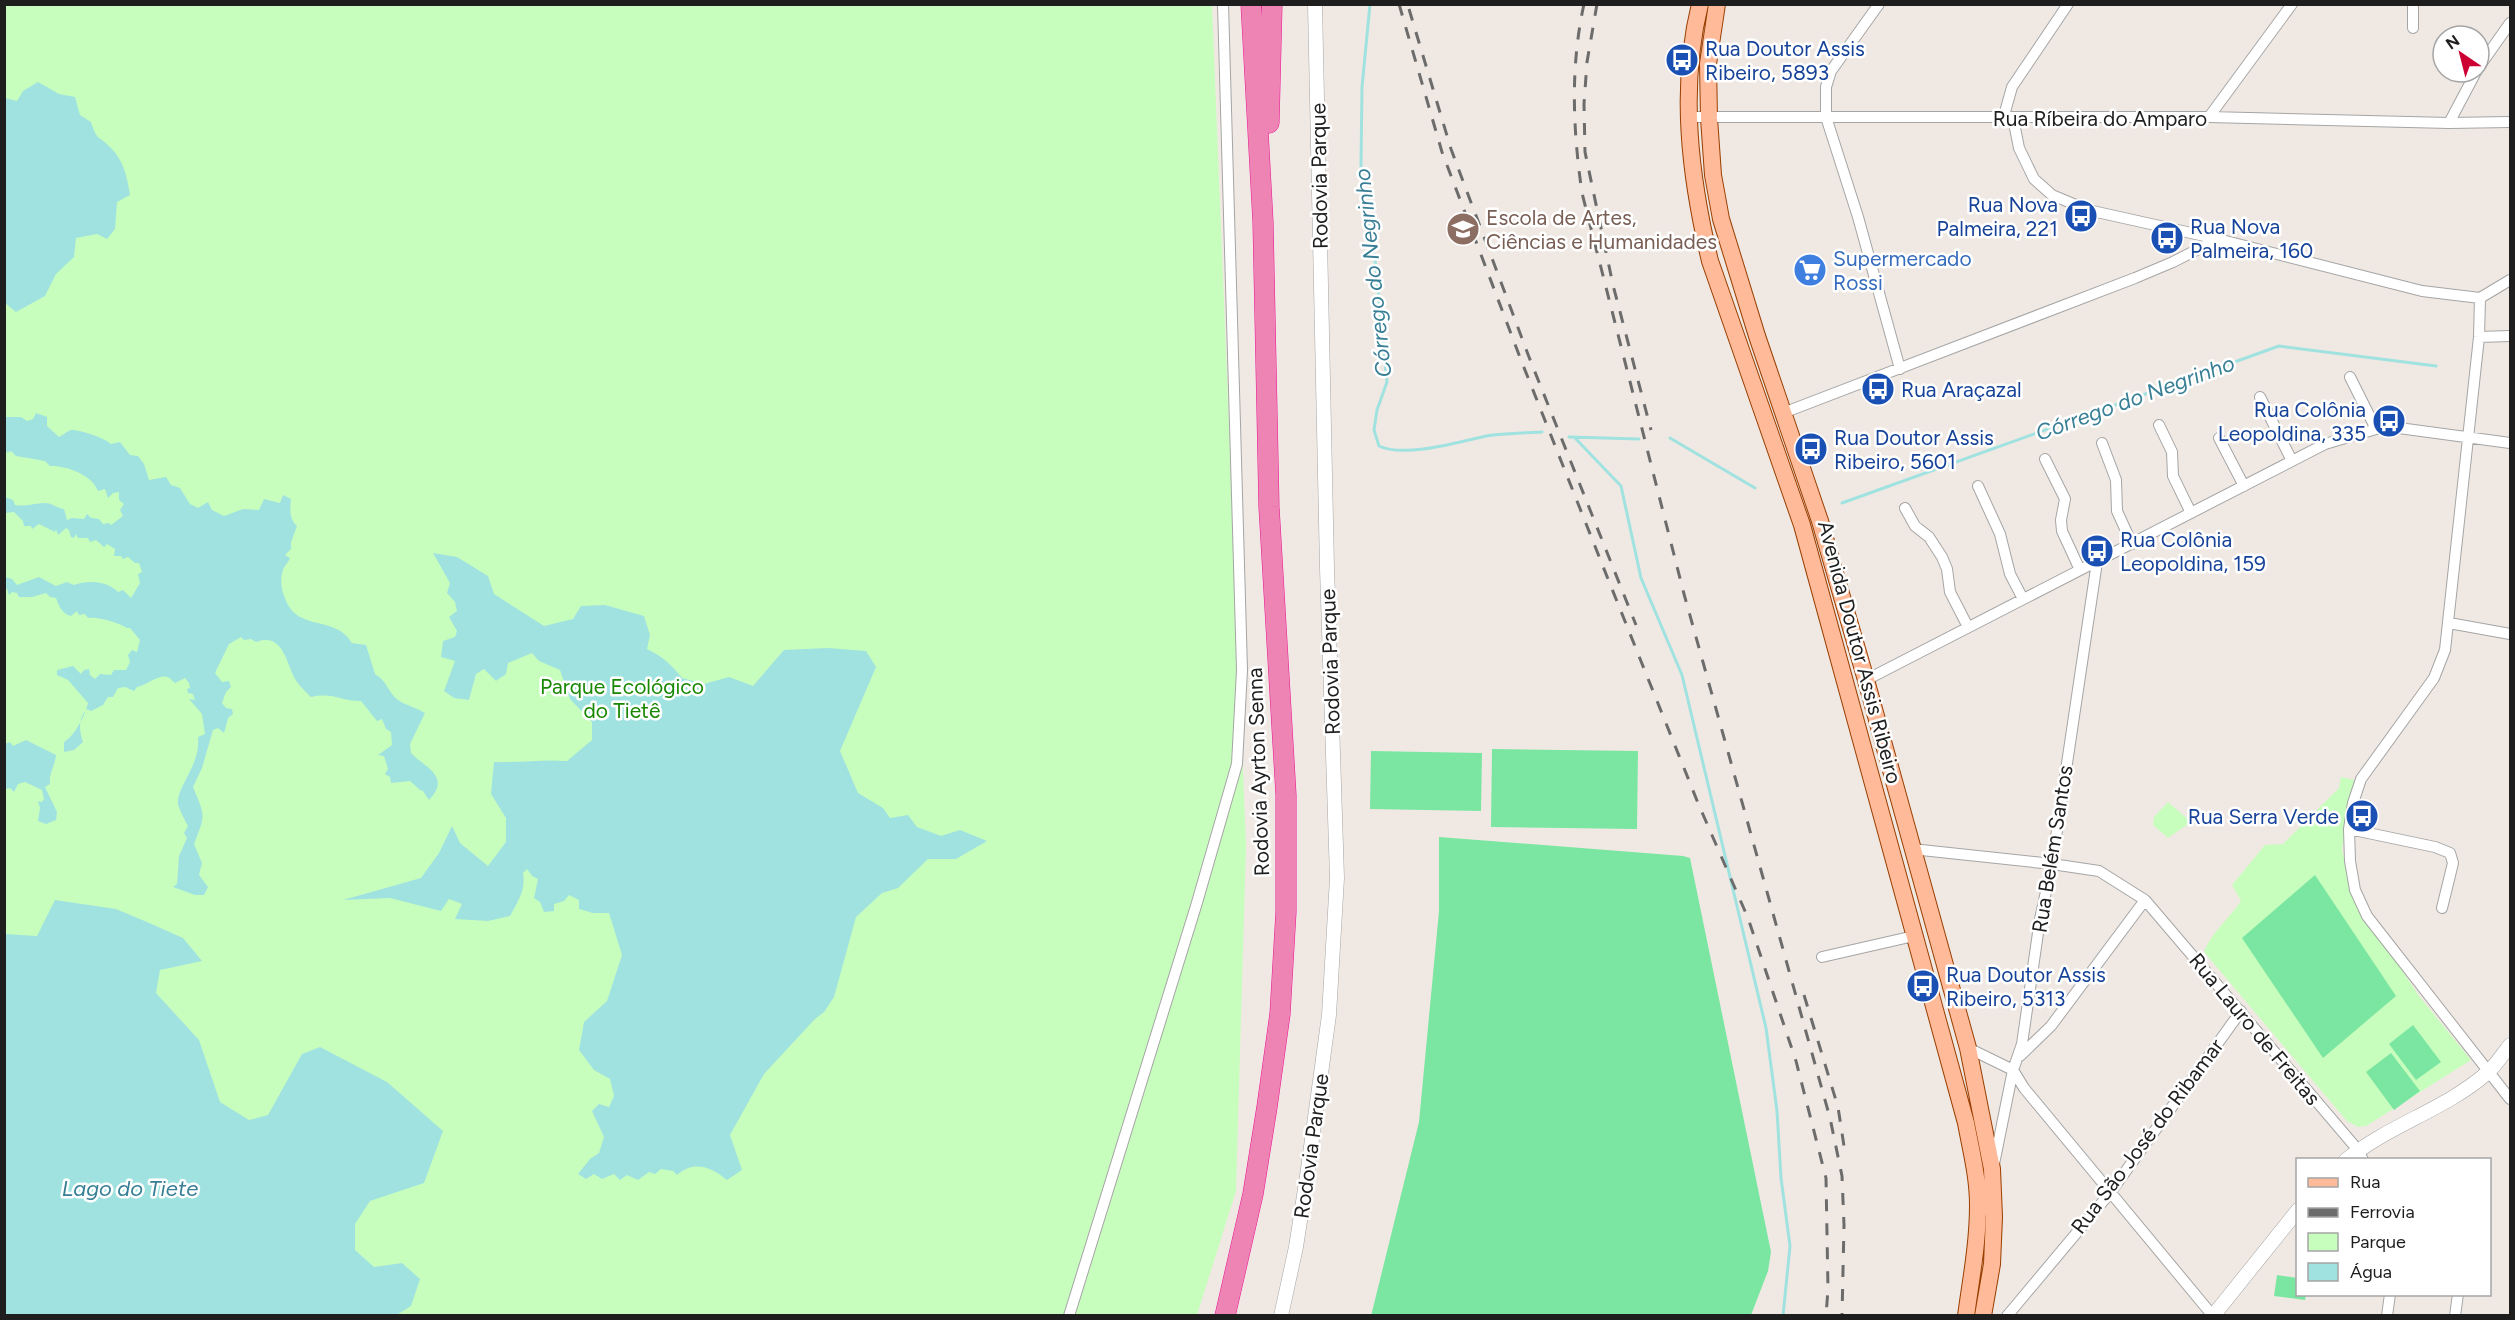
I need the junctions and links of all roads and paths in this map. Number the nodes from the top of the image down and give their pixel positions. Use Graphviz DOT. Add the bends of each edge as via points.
graph roads {
  1 [pos="1223,4"];
  2 [pos="1251,4"];
  3 [pos="1272,4"];
  4 [pos="1315,4"];
  5 [pos="1700,4"];
  6 [pos="1717,4"];
  7 [pos="1879,4"];
  8 [pos="2068,4"];
  9 [pos="2292,4"];
  10 [pos="2413,4"];
  11 [pos="2511,23"];
  12 [pos="2413,28"];
  13 [pos="2491,50"];
  14 [pos="2470,84"];
  15 [pos="1689,117"];
  16 [pos="1826,117"];
  17 [pos="2209,117"];
  18 [pos="1709,118"];
  19 [pos="2008,119"];
  20 [pos="2511,122"];
  21 [pos="2449,123"];
  22 [pos="1263,222"];
  23 [pos="2218,239"];
  24 [pos="2511,280"];
  25 [pos="2480,298"];
  26 [pos="2511,336"];
  27 [pos="2479,337"];
  28 [pos="1900,369"];
  29 [pos="2350,377"];
  30 [pos="2260,397"];
  31 [pos="1783,413"];
  32 [pos="2160,425"];
  33 [pos="2376,429"];
  34 [pos="2469,437"];
  35 [pos="2219,438"];
  36 [pos="2102,443"];
  37 [pos="2511,443"];
  38 [pos="2045,459"];
  39 [pos="2292,462"];
  40 [pos="1978,486"];
  41 [pos="2244,486"];
  42 [pos="1905,508"];
  43 [pos="2191,513"];
  44 [pos="2132,544"];
  45 [pos="2097,562"];
  46 [pos="2080,570"];
  47 [pos="2023,599"];
  48 [pos="2449,623"];
  49 [pos="1968,627"];
  50 [pos="2511,634"];
  51 [pos="1866,680"];
  52 [pos="2349,829"];
  53 [pos="1912,849"];
  54 [pos="2052,864"];
  55 [pos="2145,900"];
  56 [pos="2442,908"];
  57 [pos="1914,936"];
  58 [pos="1822,957"];
  59 [pos="2241,1011"];
  60 [pos="2511,1045"];
  61 [pos="1968,1048"];
  62 [pos="2018,1059"];
  63 [pos="2013,1070"];
  64 [pos="2488,1072"];
  65 [pos="2511,1099"];
  66 [pos="2360,1155"];
  67 [pos="1992,1169"];
  68 [pos="2110,1193"];
  69 [pos="2296,1212"];
  70 [pos="2390,1296"];
  71 [pos="2458,1296"];
  72 [pos="1069,1316"];
  73 [pos="1225,1316"];
  74 [pos="1281,1316"];
  75 [pos="1966,1316"];
  76 [pos="1983,1316"];
  77 [pos="2007,1316"];
  78 [pos="2213,1316"];
  79 [pos="2387,1316"];
  80 [pos="2455,1316"];
  1 -- 72 [label="street" via="1242,670 1237,764"];
  2 -- 22 [label="highway, Rodovia Ayrton Senna"];
  3 -- 22 [label="highway, Rodovia Ayrton Senna"];
  4 -- 74 [label="street, Rodovia Parque" via="1337,878 1329,1015 1299,1227"];
  5 -- 15 [label="main road, Avenida Doutor Assis Ribeiro"];
  6 -- 18 [label="main road, Avenida Doutor Assis Ribeiro" via="1708,64"];
  7 -- 16 [label="street" via="1834,65 1826,87"];
  8 -- 19 [label="street" via="2012,87"];
  9 -- 17 [label="street"];
  10 -- 12 [label="street"];
  11 -- 13 [label="street"];
  14 -- 21 [label="street"];
  15 -- 18 [label="street, Rua Ríbeira do Amparo"];
  15 -- 57 [label="main road, Avenida Doutor Assis Ribeiro" via="1690,159 1710,261 1802,525"];
  16 -- 18 [label="street, Rua Ríbeira do Amparo"];
  16 -- 19 [label="street, Rua Ríbeira do Amparo"];
  16 -- 28 [label="street"];
  17 -- 19 [label="street, Rua Ríbeira do Amparo"];
  17 -- 21 [label="street, Rua Ríbeira do Amparo"];
  18 -- 31 [label="main road, Avenida Doutor Assis Ribeiro" via="1721,219"];
  19 -- 23 [label="street" via="2025,165 2052,195 2088,210"];
  20 -- 21 [label="street, Rua Ríbeira do Amparo"];
  22 -- 73 [label="highway, Rodovia Ayrton Senna" via="1269,507 1286,795 1286,912 1280,1014 1267,1107 1253,1194"];
  23 -- 25 [label="street" via="2422,291"];
  23 -- 28 [label="street" via="2135,278"];
  24 -- 25 [label="street"];
  25 -- 27 [label="street"];
  26 -- 27 [label="street"];
  27 -- 34 [label="street"];
  28 -- 31 [label="street"];
  29 -- 33 [label="street"];
  30 -- 39 [label="street"];
  31 -- 51 [label="main road, Avenida Doutor Assis Ribeiro" via="1820,521"];
  32 -- 43 [label="street" via="2172,452 2173,476"];
  33 -- 34 [label="street"];
  33 -- 39 [label="street" via="2325,444"];
  34 -- 37 [label="street"];
  34 -- 48 [label="street"];
  35 -- 41 [label="street"];
  36 -- 44 [label="street" via="2116,480 2117,511"];
  38 -- 46 [label="street" via="2065,499 2062,531"];
  39 -- 41 [label="street"];
  40 -- 47 [label="street"];
  41 -- 43 [label="street"];
  42 -- 49 [label="street" via="1942,557 1950,592"];
  43 -- 44 [label="street"];
  44 -- 45 [label="street"];
  45 -- 46 [label="street"];
  45 -- 54 [label="street, Rua Belém Santos"];
  46 -- 47 [label="street"];
  47 -- 49 [label="street"];
  48 -- 50 [label="street"];
  48 -- 52 [label="street" via="2445,650 2434,678 2361,779"];
  49 -- 51 [label="street"];
  51 -- 53 [label="main road, Avenida Doutor Assis Ribeiro"];
  52 -- 56 [label="street" via="2450,853 2453,863"];
  52 -- 64 [label="street" via="2355,890 2367,916"];
  53 -- 54 [label="street, Rua Lauro de Freitas"];
  53 -- 61 [label="main road, Avenida Doutor Assis Ribeiro"];
  54 -- 55 [label="street, Rua Lauro de Freitas" via="2099,871"];
  54 -- 62 [label="street, Rua Belém Santos"];
  55 -- 59 [label="street, Rua Lauro de Freitas"];
  55 -- 62 [label="street" via="2051,1026"];
  57 -- 58 [label="street"];
  57 -- 75 [label="main road, Avenida Doutor Assis Ribeiro" via="1976,1171 1976,1248"];
  59 -- 66 [label="street, Rua Lauro de Freitas"];
  59 -- 68 [label="street, Rua São José do Ribamar"];
  60 -- 64 [label="street"];
  61 -- 63 [label="street"];
  61 -- 67 [label="main road, Avenida Doutor Assis Ribeiro"];
  62 -- 63 [label="street, Rua Belém Santos"];
  63 -- 67 [label="street, Rua Belém Santos"];
  63 -- 68 [label="street"];
  64 -- 65 [label="street"];
  64 -- 66 [label="street"];
  67 -- 76 [label="main road, Avenida Doutor Assis Ribeiro" via="1992,1264"];
  68 -- 77 [label="street, Rua São José do Ribamar"];
  68 -- 78 [label="street"];
  69 -- 78 [label="street"];
  70 -- 79 [label="street"];
  71 -- 80 [label="street"];
}
